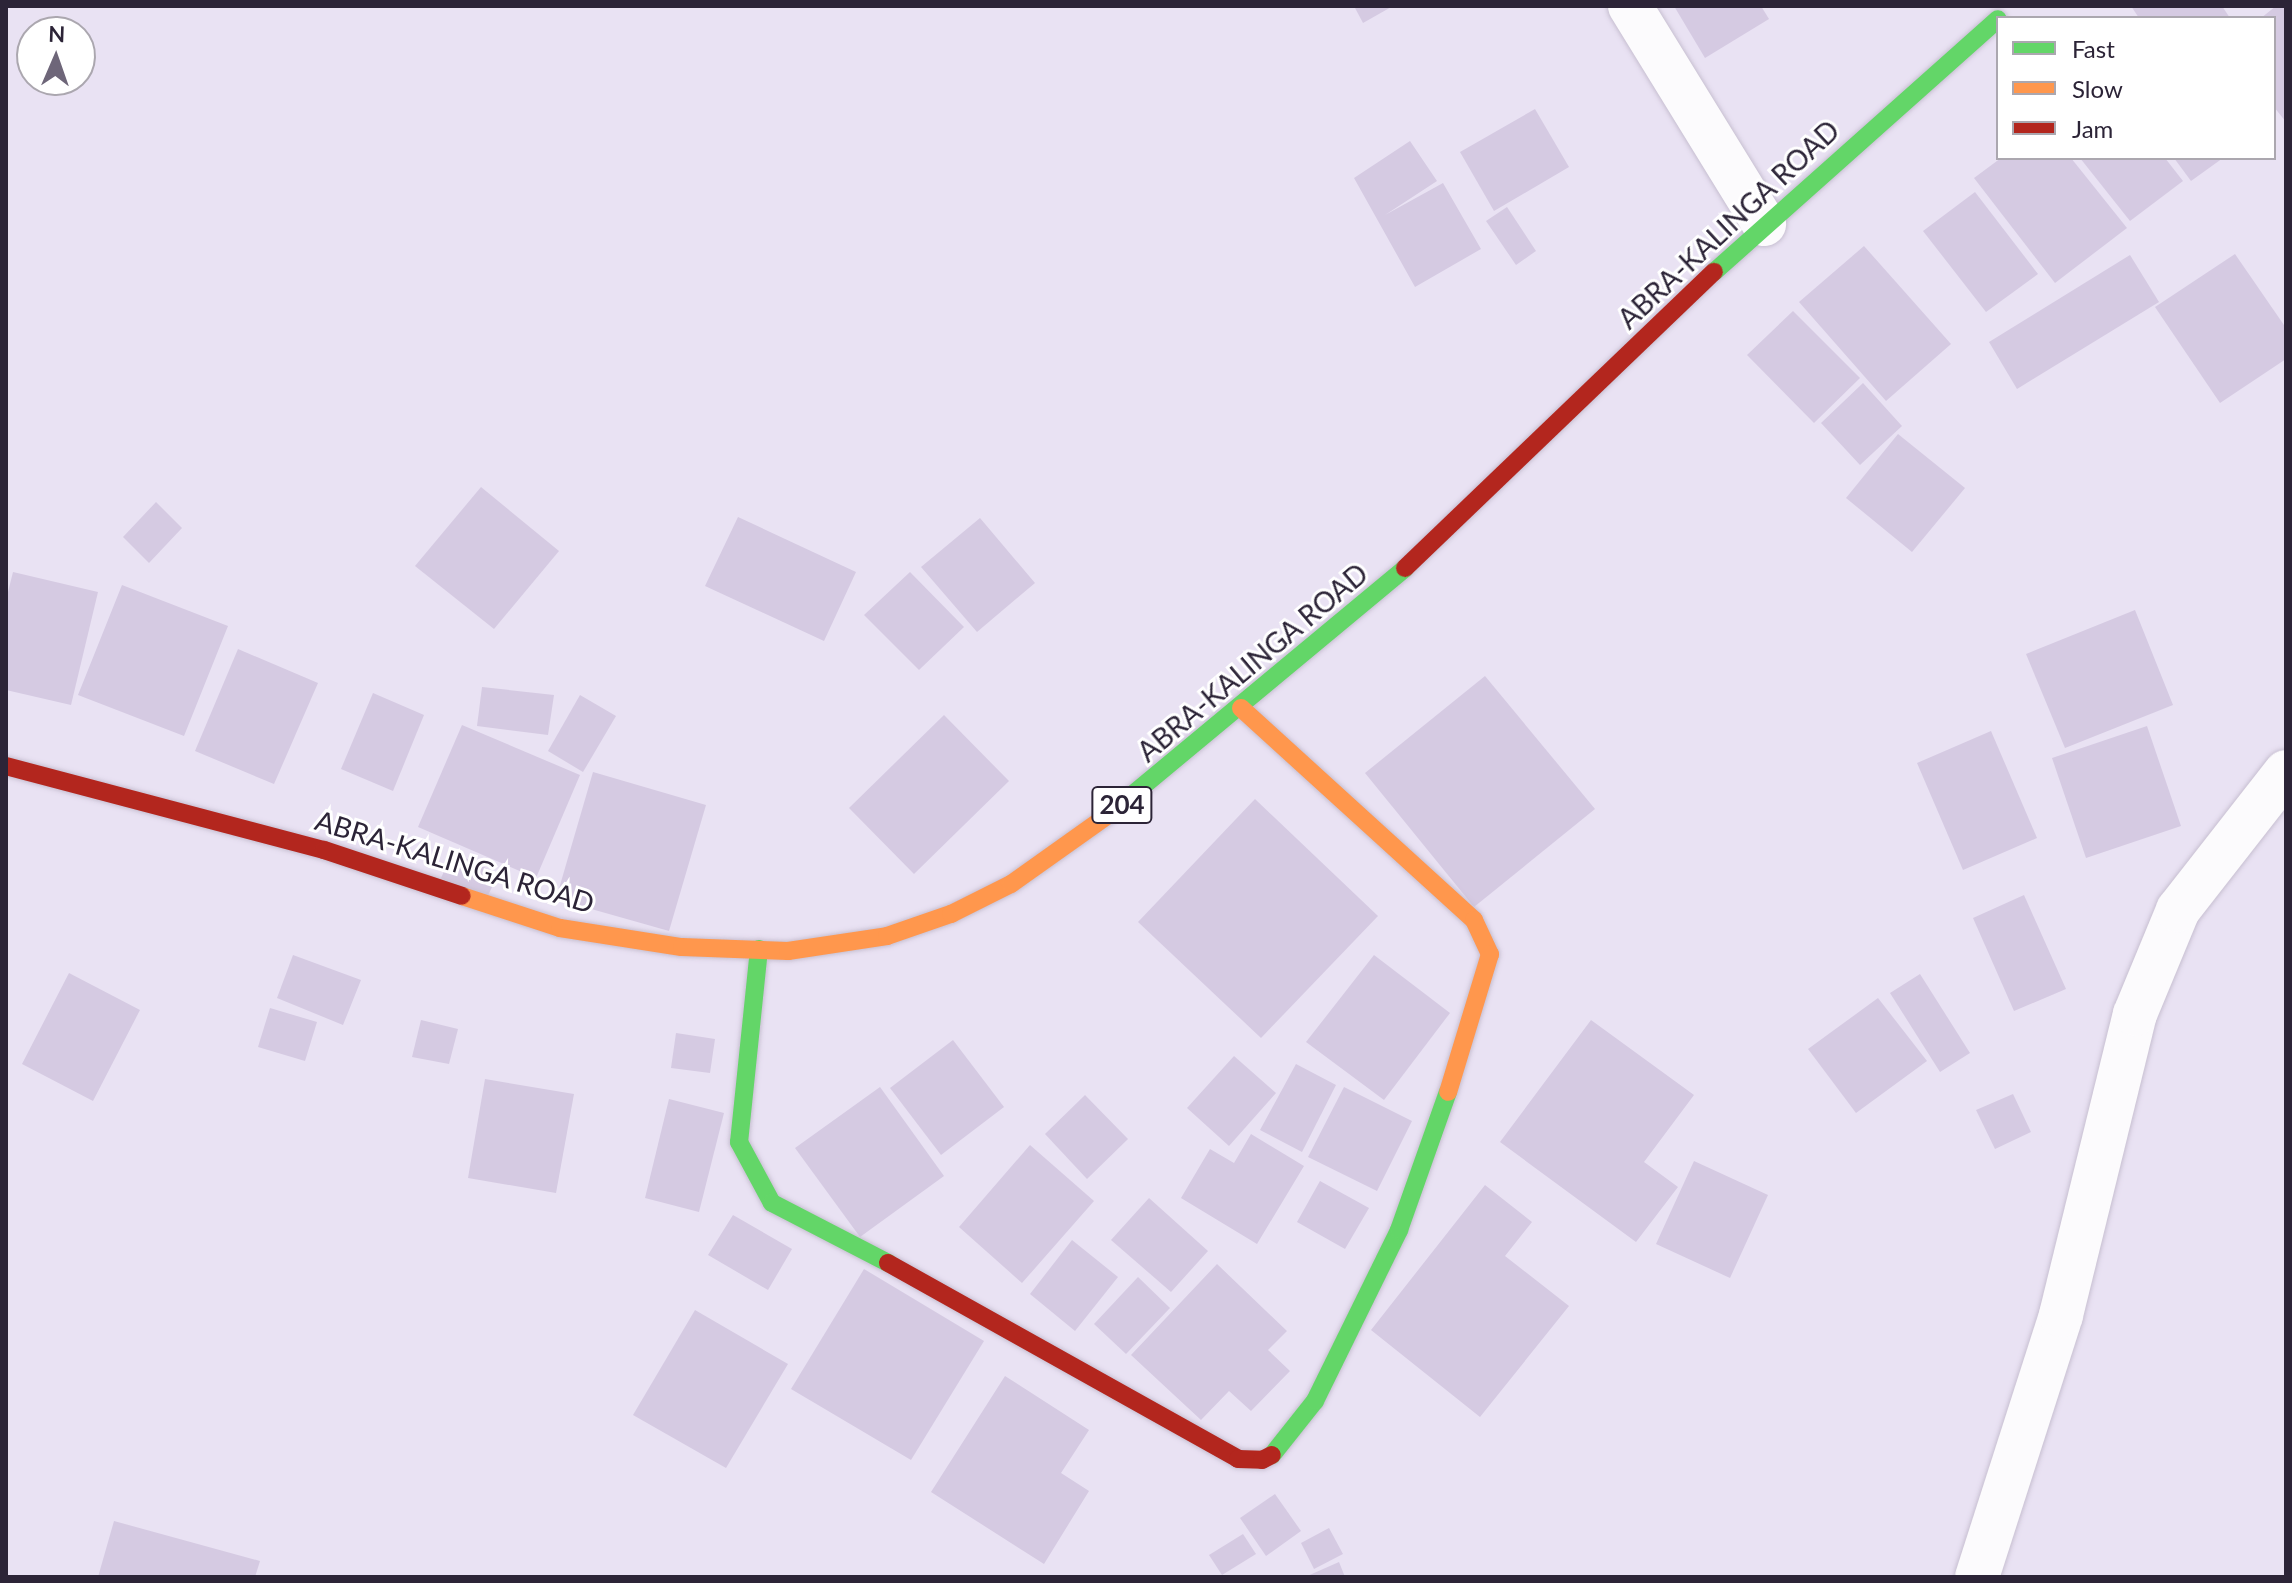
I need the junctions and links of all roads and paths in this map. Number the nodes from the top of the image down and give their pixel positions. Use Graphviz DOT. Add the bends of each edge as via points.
graph roads {
  1 [pos="1630,6"];
  2 [pos="1996,22"];
  3 [pos="1764,224"];
  4 [pos="1241,708"];
  5 [pos="6,766"];
  6 [pos="2286,772"];
  7 [pos="759,949"];
  8 [pos="1977,1577"];
  1 -- 3 [label="street"];
  2 -- 3 [label="main road, ABRA-KALINGA ROAD / 204"];
  3 -- 4 [label="main road, ABRA-KALINGA ROAD / 204" via="1427,550"];
  4 -- 7 [label="main road, ABRA-KALINGA ROAD / 204" via="1146,788 1011,884 951,914 887,936 788,951"];
  4 -- 7 [label="main road" via="1474,920 1490,954 1480,1000 1399,1230 1315,1401 1281,1450 1262,1460 1238,1459 989,1316 772,1203 739,1142"];
  5 -- 7 [label="main road, ABRA-KALINGA ROAD / 204" via="324,850 560,928 682,947"];
  6 -- 8 [label="street" via="2178,910 2135,1014 2061,1315"];
}
